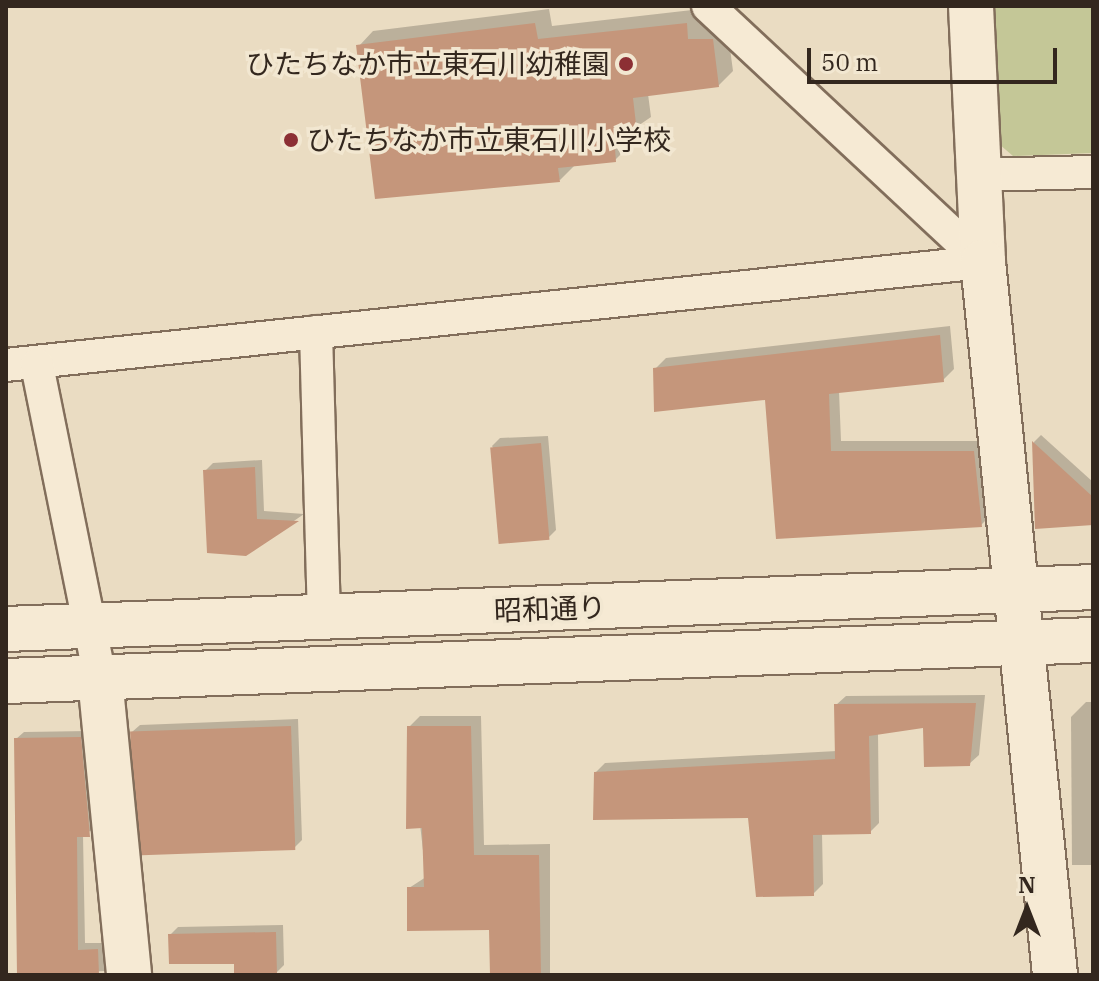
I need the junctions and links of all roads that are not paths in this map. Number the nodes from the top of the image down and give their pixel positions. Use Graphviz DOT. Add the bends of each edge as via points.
graph roads {
  1 [pos="708,6"];
  2 [pos="971,6"];
  3 [pos="1093,172"];
  4 [pos="978,175"];
  5 [pos="983,262"];
  6 [pos="316,332"];
  7 [pos="22,365"];
  8 [pos="1093,587"];
  9 [pos="1013,590"];
  10 [pos="324,618"];
  11 [pos="89,626"];
  12 [pos="6,629"];
  13 [pos="1093,640"];
  14 [pos="1018,642"];
  15 [pos="100,678"];
  16 [pos="6,681"];
  17 [pos="129,975"];
  18 [pos="1055,975"];
  1 -- 5 [label="street"];
  2 -- 4 [label="street"];
  3 -- 4 [label="street"];
  4 -- 5 [label="street"];
  5 -- 6 [label="street"];
  5 -- 9 [label="street"];
  6 -- 7 [label="street"];
  6 -- 10 [label="street"];
  7 -- 11 [label="street"];
  8 -- 9 [label="street, 昭和通り"];
  9 -- 10 [label="street, 昭和通り"];
  9 -- 14 [label="street"];
  10 -- 11 [label="street, 昭和通り"];
  11 -- 12 [label="street, 昭和通り"];
  11 -- 15 [label="street"];
  13 -- 14 [label="street, 昭和通り"];
  14 -- 15 [label="street, 昭和通り"];
  14 -- 18 [label="street"];
  15 -- 16 [label="street, 昭和通り"];
  15 -- 17 [label="street"];
}
